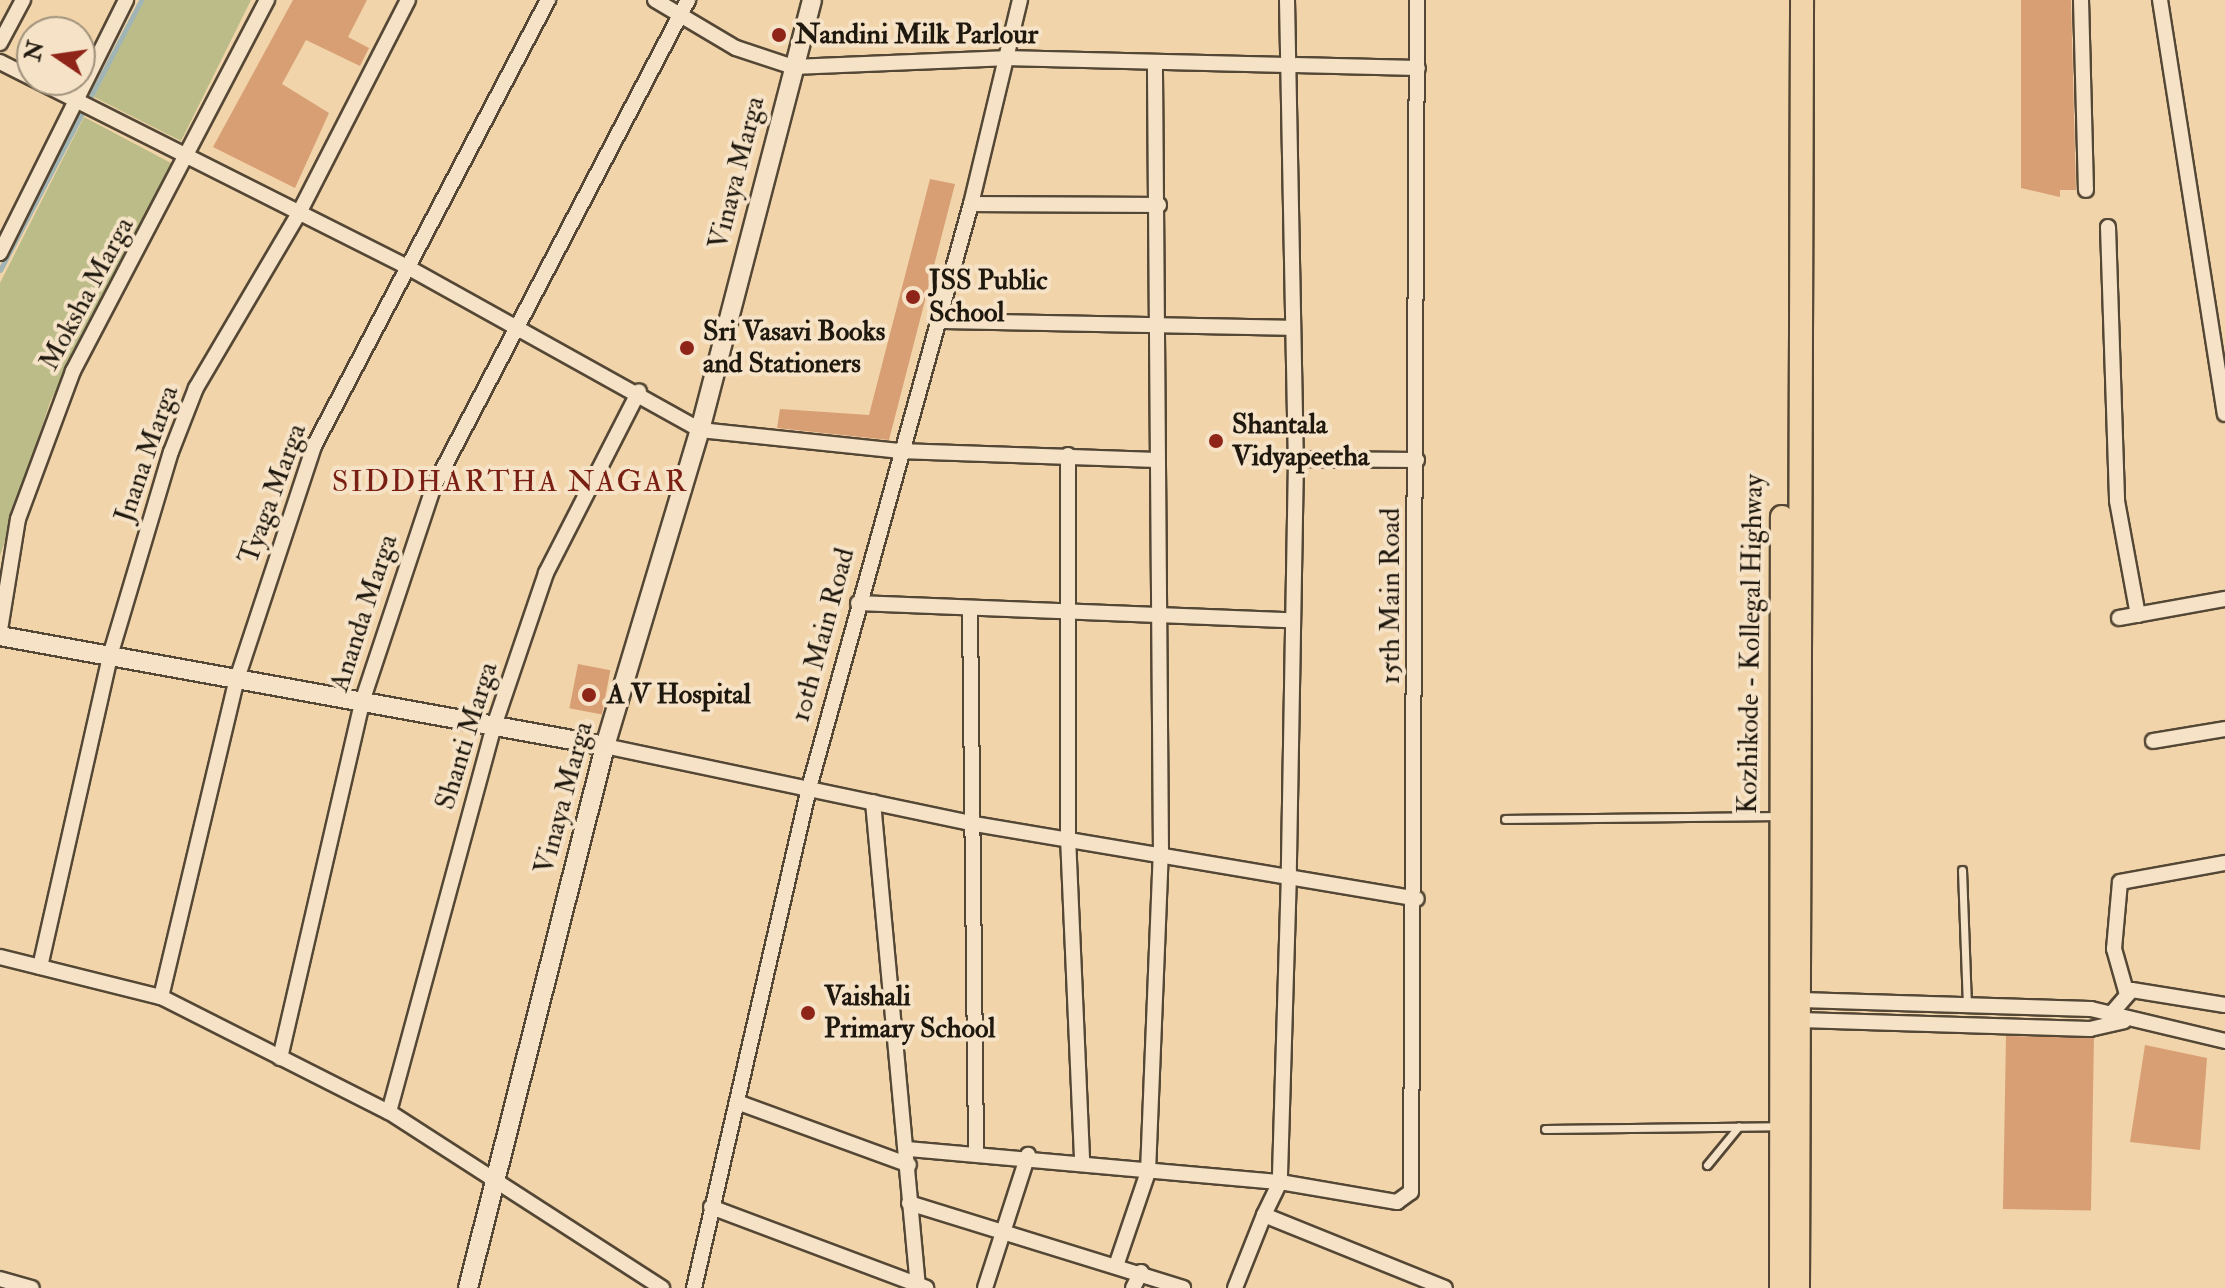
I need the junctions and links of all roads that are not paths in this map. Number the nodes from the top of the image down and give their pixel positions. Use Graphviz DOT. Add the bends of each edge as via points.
graph roads {
  1 [pos="23,0"];
  2 [pos="126,0"];
  3 [pos="267,0"];
  4 [pos="408,0"];
  5 [pos="548,0"];
  6 [pos="655,0"];
  7 [pos="688,0"];
  8 [pos="812,0"];
  9 [pos="1020,0"];
  10 [pos="1287,0"];
  11 [pos="1417,0"];
  12 [pos="1788,0"];
  13 [pos="1802,0"];
  14 [pos="2081,0"];
  15 [pos="2160,0"];
  16 [pos="681,14"];
  17 [pos="0,43"];
  18 [pos="1004,58"];
  19 [pos="0,62"];
  20 [pos="1155,65"];
  21 [pos="1289,65"];
  22 [pos="793,67"];
  23 [pos="1418,68"];
  24 [pos="81,107"];
  25 [pos="190,157"];
  26 [pos="2086,190"];
  27 [pos="971,204"];
  28 [pos="1159,205"];
  29 [pos="299,213"];
  30 [pos="2108,227"];
  31 [pos="0,253"];
  32 [pos="411,269"];
  33 [pos="938,321"];
  34 [pos="1293,328"];
  35 [pos="1160,330"];
  36 [pos="521,331"];
  37 [pos="639,391"];
  38 [pos="2225,414"];
  39 [pos="700,430"];
  40 [pos="899,451"];
  41 [pos="1068,455"];
  42 [pos="1296,459"];
  43 [pos="1157,460"];
  44 [pos="1417,460"];
  45 [pos="2225,599"];
  46 [pos="858,603"];
  47 [pos="970,611"];
  48 [pos="2138,615"];
  49 [pos="1069,616"];
  50 [pos="2119,618"];
  51 [pos="1157,620"];
  52 [pos="1289,620"];
  53 [pos="0,630"];
  54 [pos="0,636"];
  55 [pos="110,656"];
  56 [pos="237,679"];
  57 [pos="362,702"];
  58 [pos="494,726"];
  59 [pos="2225,729"];
  60 [pos="2153,741"];
  61 [pos="605,746"];
  62 [pos="809,788"];
  63 [pos="873,802"];
  64 [pos="1780,816"];
  65 [pos="1505,819"];
  66 [pos="969,823"];
  67 [pos="1068,837"];
  68 [pos="1161,854"];
  69 [pos="2225,863"];
  70 [pos="1962,870"];
  71 [pos="1289,872"];
  72 [pos="1417,899"];
  73 [pos="2,958"];
  74 [pos="40,967"];
  75 [pos="2126,991"];
  76 [pos="161,997"];
  77 [pos="1967,1005"];
  78 [pos="2225,1005"];
  79 [pos="1800,1010"];
  80 [pos="2117,1018"];
  81 [pos="2225,1041"];
  82 [pos="280,1058"];
  83 [pos="737,1102"];
  84 [pos="389,1112"];
  85 [pos="1739,1126"];
  86 [pos="1780,1126"];
  87 [pos="1545,1129"];
  88 [pos="908,1149"];
  89 [pos="976,1152"];
  90 [pos="1028,1155"];
  91 [pos="1082,1164"];
  92 [pos="909,1165"];
  93 [pos="1707,1165"];
  94 [pos="1148,1172"];
  95 [pos="497,1178"];
  96 [pos="1280,1182"];
  97 [pos="909,1203"];
  98 [pos="711,1207"];
  99 [pos="1264,1215"];
  100 [pos="1004,1229"];
  101 [pos="1117,1263"];
  102 [pos="1141,1272"];
  103 [pos="0,1279"];
  104 [pos="1409,1282"];
  105 [pos="921,1287"];
  106 [pos="32,1288"];
  107 [pos="468,1288"];
  108 [pos="662,1288"];
  109 [pos="694,1288"];
  110 [pos="985,1288"];
  111 [pos="1133,1288"];
  112 [pos="1183,1288"];
  113 [pos="1235,1288"];
  114 [pos="1445,1288"];
  115 [pos="1781,1288"];
  116 [pos="1798,1288"];
  1 -- 17 [label="street"];
  2 -- 24 [label="street"];
  3 -- 25 [label="street, Moksha Marga"];
  4 -- 29 [label="street, Jnana Marga"];
  5 -- 32 [label="street, Tyaga Marga"];
  6 -- 16 [label="street"];
  7 -- 16 [label="street, Ananda Marga"];
  8 -- 22 [label="street, Vinaya Marga"];
  9 -- 18 [label="street, 10th Main Road"];
  10 -- 21 [label="street"];
  11 -- 23 [label="street, 15th Main Road"];
  12 -- 64 [label="main road, Kozhikode - Kollegal Highway"];
  13 -- 79 [label="main road"];
  14 -- 26 [label="street"];
  15 -- 38 [label="street"];
  16 -- 22 [label="street" via="736,48"];
  16 -- 36 [label="street, Ananda Marga"];
  18 -- 20 [label="street"];
  18 -- 22 [label="street"];
  18 -- 27 [label="street, 10th Main Road"];
  19 -- 24 [label="street"];
  20 -- 21 [label="street"];
  20 -- 28 [label="street"];
  21 -- 23 [label="street"];
  21 -- 34 [label="street"];
  22 -- 39 [label="street, Vinaya Marga"];
  23 -- 44 [label="street, 15th Main Road"];
  24 -- 25 [label="street"];
  24 -- 31 [label="street"];
  25 -- 29 [label="street"];
  25 -- 53 [label="street, Moksha Marga" via="73,371 18,519"];
  27 -- 28 [label="street"];
  27 -- 33 [label="street, 10th Main Road"];
  28 -- 35 [label="street"];
  29 -- 32 [label="street"];
  29 -- 55 [label="street, Jnana Marga" via="196,388"];
  30 -- 48 [label="street" via="2117,501"];
  32 -- 36 [label="street"];
  32 -- 56 [label="street, Tyaga Marga" via="314,446"];
  33 -- 35 [label="street"];
  33 -- 40 [label="street, 10th Main Road"];
  34 -- 35 [label="street"];
  34 -- 42 [label="street"];
  35 -- 43 [label="street"];
  36 -- 37 [label="street"];
  36 -- 57 [label="street, Ananda Marga" via="433,488"];
  37 -- 39 [label="street"];
  37 -- 58 [label="street, Shanti Marga" via="558,541"];
  39 -- 40 [label="street"];
  39 -- 61 [label="street, Vinaya Marga"];
  40 -- 41 [label="street"];
  40 -- 46 [label="street, 10th Main Road"];
  41 -- 43 [label="street"];
  41 -- 49 [label="street"];
  42 -- 44 [label="street"];
  42 -- 52 [label="street"];
  43 -- 51 [label="street"];
  44 -- 72 [label="street, 15th Main Road"];
  45 -- 48 [label="street"];
  46 -- 47 [label="street"];
  46 -- 62 [label="street, 10th Main Road"];
  47 -- 49 [label="street"];
  47 -- 66 [label="street"];
  48 -- 50 [label="street"];
  49 -- 51 [label="street"];
  49 -- 67 [label="street"];
  51 -- 52 [label="street"];
  51 -- 68 [label="street"];
  52 -- 71 [label="street"];
  54 -- 55 [label="street"];
  55 -- 56 [label="street"];
  55 -- 74 [label="street, Jnana Marga"];
  56 -- 57 [label="street"];
  56 -- 76 [label="street, Tyaga Marga"];
  57 -- 58 [label="street"];
  57 -- 82 [label="street, Ananda Marga"];
  58 -- 61 [label="street"];
  58 -- 84 [label="street, Shanti Marga"];
  59 -- 60 [label="street"];
  61 -- 62 [label="street"];
  61 -- 95 [label="street, Vinaya Marga"];
  62 -- 63 [label="street"];
  62 -- 83 [label="street, 10th Main Road"];
  63 -- 66 [label="street"];
  63 -- 88 [label="street"];
  64 -- 65 [label="lane"];
  64 -- 86 [label="main road, Kozhikode - Kollegal Highway"];
  66 -- 67 [label="street"];
  66 -- 89 [label="street"];
  67 -- 68 [label="street"];
  67 -- 91 [label="street"];
  68 -- 71 [label="street"];
  68 -- 94 [label="street"];
  69 -- 75 [label="street" via="2120,882 2114,949"];
  70 -- 77 [label="lane"];
  71 -- 72 [label="street"];
  71 -- 96 [label="street"];
  72 -- 96 [label="street, 15th Main Road" via="1411,1192 1397,1202"];
  73 -- 74 [label="street"];
  74 -- 76 [label="street"];
  75 -- 78 [label="street"];
  75 -- 80 [label="street"];
  76 -- 82 [label="street"];
  77 -- 79 [label="street"];
  77 -- 80 [label="street"];
  79 -- 80 [label="street" via="2090,1029"];
  79 -- 116 [label="main road"];
  80 -- 81 [label="street"];
  82 -- 84 [label="street"];
  83 -- 92 [label="street"];
  83 -- 98 [label="street, 10th Main Road"];
  84 -- 95 [label="street"];
  85 -- 86 [label="lane"];
  85 -- 87 [label="lane"];
  85 -- 93 [label="lane"];
  86 -- 115 [label="main road, Kozhikode - Kollegal Highway"];
  88 -- 89 [label="street"];
  88 -- 92 [label="street"];
  89 -- 90 [label="street"];
  90 -- 91 [label="street"];
  90 -- 100 [label="street"];
  91 -- 94 [label="street"];
  92 -- 97 [label="street"];
  94 -- 96 [label="street"];
  94 -- 101 [label="street"];
  95 -- 107 [label="street, Vinaya Marga"];
  95 -- 108 [label="street"];
  96 -- 99 [label="street"];
  97 -- 100 [label="street"];
  97 -- 105 [label="street"];
  98 -- 105 [label="street"];
  98 -- 109 [label="street, 10th Main Road"];
  99 -- 104 [label="street"];
  99 -- 113 [label="street"];
  100 -- 101 [label="street"];
  100 -- 110 [label="street"];
  101 -- 102 [label="street"];
  102 -- 111 [label="street"];
  102 -- 112 [label="street"];
  103 -- 106 [label="street"];
  104 -- 114 [label="street"];
}
